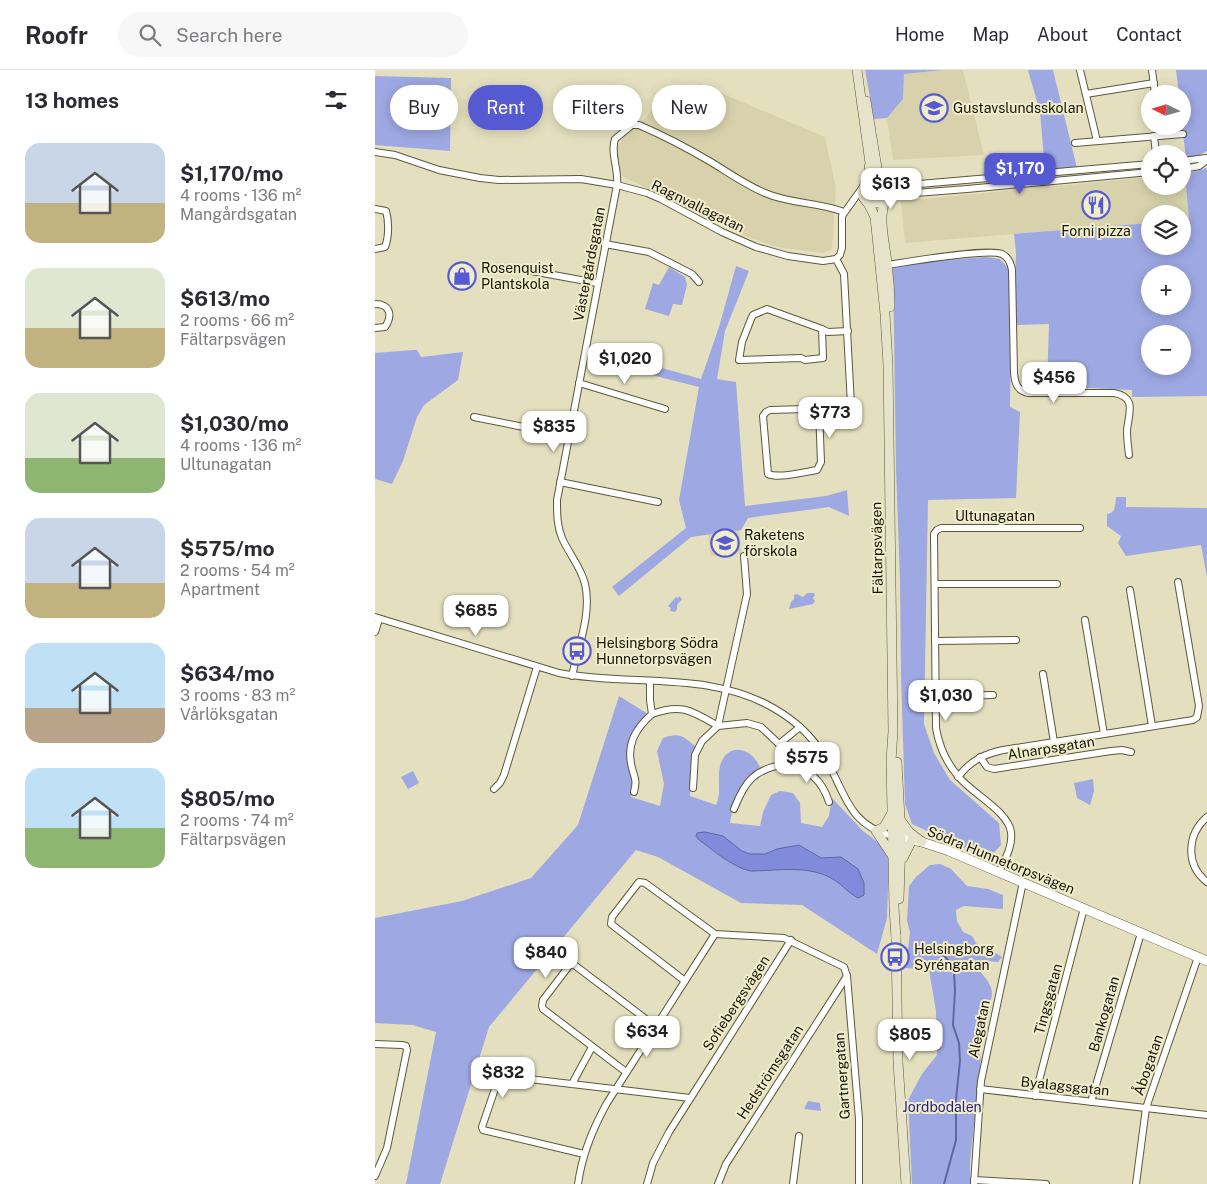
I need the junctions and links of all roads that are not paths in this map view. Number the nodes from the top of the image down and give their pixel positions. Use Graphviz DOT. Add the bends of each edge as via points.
graph roads {
  1 [pos="859,70"];
  2 [pos="1080,70"];
  3 [pos="1152,70"];
  4 [pos="1153,83"];
  5 [pos="1086,94"];
  6 [pos="1170,135"];
  7 [pos="1157,136"];
  8 [pos="1097,141"];
  9 [pos="1075,143"];
  10 [pos="1156,145"];
  11 [pos="375,152"];
  12 [pos="1207,158"];
  13 [pos="1191,160"];
  14 [pos="1141,165"];
  15 [pos="1191,168"];
  16 [pos="1141,173"];
  17 [pos="883,183"];
  18 [pos="617,184"];
  19 [pos="864,185"];
  20 [pos="886,199"];
  21 [pos="866,202"];
  22 [pos="375,209"];
  23 [pos="846,209"];
  24 [pos="605,244"];
  25 [pos="375,249"];
  26 [pos="879,252"];
  27 [pos="836,259"];
  28 [pos="887,265"];
  29 [pos="527,270"];
  30 [pos="699,282"];
  31 [pos="597,283"];
  32 [pos="375,304"];
  33 [pos="375,328"];
  34 [pos="822,329"];
  35 [pos="848,330"];
  36 [pos="888,365"];
  37 [pos="579,383"];
  38 [pos="665,409"];
  39 [pos="819,409"];
  40 [pos="474,417"];
  41 [pos="568,436"];
  42 [pos="1129,455"];
  43 [pos="560,482"];
  44 [pos="658,502"];
  45 [pos="1079,528"];
  46 [pos="744,556"];
  47 [pos="1178,582"];
  48 [pos="935,584"];
  49 [pos="1057,584"];
  50 [pos="1130,590"];
  51 [pos="377,618"];
  52 [pos="1085,620"];
  53 [pos="375,632"];
  54 [pos="1016,640"];
  55 [pos="935,641"];
  56 [pos="537,667"];
  57 [pos="1043,674"];
  58 [pos="572,676"];
  59 [pos="650,682"];
  60 [pos="725,689"];
  61 [pos="993,695"];
  62 [pos="935,696"];
  63 [pos="652,714"];
  64 [pos="718,726"];
  65 [pos="800,726"];
  66 [pos="1152,726"];
  67 [pos="893,731"];
  68 [pos="1104,734"];
  69 [pos="1054,742"];
  70 [pos="779,744"];
  71 [pos="1131,752"];
  72 [pos="980,757"];
  73 [pos="786,764"];
  74 [pos="958,777"];
  75 [pos="693,788"];
  76 [pos="494,789"];
  77 [pos="634,792"];
  78 [pos="829,802"];
  79 [pos="734,809"];
  80 [pos="892,813"];
  81 [pos="1207,817"];
  82 [pos="901,820"];
  83 [pos="876,831"];
  84 [pos="897,837"];
  85 [pos="913,840"];
  86 [pos="922,842"];
  87 [pos="893,856"];
  88 [pos="901,861"];
  89 [pos="999,872"];
  90 [pos="1023,882"];
  91 [pos="1207,882"];
  92 [pos="1084,908"];
  93 [pos="1141,933"];
  94 [pos="715,934"];
  95 [pos="896,938"];
  96 [pos="791,940"];
  97 [pos="1203,959"];
  98 [pos="847,976"];
  99 [pos="685,981"];
  100 [pos="655,1026"];
  101 [pos="375,1044"];
  102 [pos="592,1046"];
  103 [pos="626,1072"];
  104 [pos="573,1084"];
  105 [pos="615,1089"];
  106 [pos="980,1089"];
  107 [pos="1035,1096"];
  108 [pos="689,1098"];
  109 [pos="1091,1102"];
  110 [pos="1146,1108"];
  111 [pos="1207,1115"];
  112 [pos="799,1136"];
  113 [pos="584,1154"];
  114 [pos="375,1176"];
  115 [pos="974,1182"];
  116 [pos="578,1184"];
  117 [pos="647,1184"];
  118 [pos="718,1184"];
  119 [pos="793,1184"];
  120 [pos="859,1184"];
  121 [pos="906,1184"];
  122 [pos="1046,1184"];
  123 [pos="1137,1184"];
  1 -- 17 [label="main road" via="877,168"];
  1 -- 19 [label="main road" via="869,163"];
  2 -- 5 [label="street"];
  3 -- 4 [label="street"];
  4 -- 5 [label="street"];
  5 -- 8 [label="street"];
  6 -- 7 [label="street"];
  7 -- 8 [label="street"];
  7 -- 10 [label="street"];
  8 -- 9 [label="street"];
  11 -- 18 [label="street, Ragnvallagatan" via="480,178 581,179"];
  12 -- 13 [label="street"];
  12 -- 15 [label="street" via="1199,166"];
  14 -- 17 [label="street" via="896,186"];
  16 -- 20 [label="street" via="902,194"];
  17 -- 19 [label="main road" via="873,181"];
  17 -- 20 [label="main road"];
  18 -- 23 [label="street, Västergårdsgatan" via="614,140 632,125 637,125 765,193"];
  18 -- 24 [label="street, Västergårdsgatan"];
  18 -- 27 [label="street, Ragnvallagatan" via="661,199 756,247 810,260"];
  19 -- 21 [label="main road"];
  19 -- 23 [label="street"];
  20 -- 21 [label="main road" via="877,203"];
  20 -- 28 [label="main road, Fältarpsvägen" via="882,230"];
  21 -- 23 [label="street"];
  21 -- 26 [label="main road, Fältarpsvägen" via="875,217"];
  22 -- 25 [label="street" via="386,211 388,224 385,247"];
  23 -- 27 [label="street" via="841,222 842,251"];
  24 -- 30 [label="street" via="649,252 692,274"];
  24 -- 31 [label="street, Västergårdsgatan"];
  26 -- 28 [label="street"];
  26 -- 36 [label="main road, Fältarpsvägen"];
  27 -- 35 [label="street" via="844,274"];
  28 -- 36 [label="main road, Fältarpsvägen" via="890,310"];
  28 -- 42 [label="street" via="961,255 993,253 1005,256 1012,270 1016,385 1028,394 1124,396 1131,408 1127,430"];
  29 -- 31 [label="street"];
  31 -- 37 [label="street, Västergårdsgatan"];
  32 -- 33 [label="street" via="387,307 389,318 385,327"];
  34 -- 34 [label="street" via="767,309 753,315 741,342 739,360 823,358"];
  34 -- 35 [label="street" via="827,332"];
  35 -- 39 [label="street" via="851,405 848,408"];
  36 -- 67 [label="main road, Fältarpsvägen"];
  37 -- 38 [label="street"];
  37 -- 41 [label="street, Västergårdsgatan"];
  39 -- 39 [label="street" via="765,412 768,474 782,476 820,467"];
  40 -- 41 [label="street"];
  41 -- 43 [label="street, Västergårdsgatan"];
  43 -- 44 [label="street"];
  43 -- 58 [label="street, Västergårdsgatan" via="558,525 581,570 587,597"];
  45 -- 48 [label="street, Ultunagatan" via="939,529 935,534"];
  46 -- 60 [label="street" via="747,594"];
  47 -- 66 [label="street, Alnarpsgatan" via="1199,714 1193,720"];
  48 -- 49 [label="street"];
  48 -- 55 [label="street, Ultunagatan"];
  50 -- 66 [label="street"];
  51 -- 53 [label="street, Södra Hunnetorpsvägen"];
  51 -- 56 [label="street, Södra Hunnetorpsvägen"];
  52 -- 68 [label="street, Alnarpsgatan"];
  54 -- 55 [label="street"];
  55 -- 62 [label="street, Ultunagatan"];
  56 -- 58 [label="street, Södra Hunnetorpsvägen"];
  56 -- 76 [label="street" via="504,774"];
  57 -- 69 [label="street, Alnarpsgatan"];
  58 -- 59 [label="street, Södra Hunnetorpsvägen"];
  59 -- 60 [label="street, Södra Hunnetorpsvägen"];
  59 -- 63 [label="street"];
  60 -- 64 [label="street"];
  60 -- 65 [label="street, Södra Hunnetorpsvägen" via="773,708"];
  61 -- 62 [label="street"];
  62 -- 74 [label="street, Ultunagatan" via="940,745"];
  63 -- 64 [label="street" via="671,708 682,709"];
  63 -- 77 [label="street" via="641,724 631,745 632,767 637,780"];
  64 -- 70 [label="street" via="747,723 761,727"];
  64 -- 75 [label="street" via="702,741 695,754"];
  65 -- 70 [label="street"];
  65 -- 83 [label="street, Södra Hunnetorpsvägen" via="822,752 859,820"];
  66 -- 68 [label="street, Alnarpsgatan"];
  67 -- 80 [label="main road, Fältarpsvägen"];
  67 -- 82 [label="main road, Fältarpsvägen"];
  68 -- 69 [label="street, Alnarpsgatan"];
  69 -- 72 [label="street, Alnarpsgatan"];
  70 -- 73 [label="street"];
  71 -- 72 [label="street, Alnarpsgatan" via="1111,751 994,770 987,767"];
  72 -- 74 [label="street, Alnarpsgatan"];
  73 -- 78 [label="street" via="815,776"];
  73 -- 79 [label="street" via="770,767 751,777"];
  74 -- 89 [label="street, Ultunagatan" via="1009,825 1010,845"];
  80 -- 83 [label="main road" via="883,827"];
  80 -- 84 [label="main road, Fältarpsvägen"];
  81 -- 91 [label="street" via="1192,838 1191,858"];
  82 -- 84 [label="main road, Fältarpsvägen"];
  82 -- 86 [label="main road"];
  83 -- 84 [label="street, Södra Hunnetorpsvägen"];
  83 -- 87 [label="main road"];
  84 -- 85 [label="street, Södra Hunnetorpsvägen"];
  84 -- 87 [label="main road, Fältarpsvägen"];
  84 -- 88 [label="main road, Fältarpsvägen"];
  85 -- 86 [label="street, Södra Hunnetorpsvägen"];
  85 -- 88 [label="main road"];
  86 -- 89 [label="street, Södra Hunnetorpsvägen"];
  87 -- 95 [label="main road, Fältarpsvägen"];
  88 -- 95 [label="main road, Fältarpsvägen"];
  89 -- 90 [label="street, Södra Hunnetorpsvägen"];
  90 -- 92 [label="street, Södra Hunnetorpsvägen"];
  90 -- 106 [label="street, Alegatan"];
  92 -- 93 [label="street, Södra Hunnetorpsvägen"];
  92 -- 107 [label="street, Tingsgatan"];
  93 -- 97 [label="street, Södra Hunnetorpsvägen"];
  93 -- 109 [label="street, Bankogatan"];
  94 -- 96 [label="street"];
  94 -- 99 [label="street"];
  94 -- 99 [label="street" via="642,882 637,883 612,917 613,926"];
  95 -- 121 [label="main road, Fältarpsvägen" via="898,1054"];
  96 -- 98 [label="street, Gartnergatan" via="844,967"];
  96 -- 108 [label="street, Sofiebergsvägen"];
  97 -- 110 [label="street, Åbogatan"];
  98 -- 118 [label="street, Hedströmsgatan" via="726,1164"];
  98 -- 120 [label="street, Gartnergatan" via="859,1119"];
  99 -- 100 [label="street"];
  100 -- 102 [label="street" via="570,965 541,1006"];
  100 -- 103 [label="street"];
  101 -- 114 [label="street" via="404,1046 407,1052 389,1140"];
  102 -- 103 [label="street"];
  102 -- 104 [label="street"];
  103 -- 105 [label="street"];
  104 -- 105 [label="street"];
  104 -- 113 [label="street" via="499,1077 482,1128"];
  105 -- 108 [label="street"];
  105 -- 113 [label="street"];
  106 -- 107 [label="street, Byalagsgatan"];
  106 -- 115 [label="street, Alegatan"];
  107 -- 109 [label="street, Byalagsgatan"];
  108 -- 117 [label="street, Sofiebergsvägen" via="657,1153"];
  109 -- 110 [label="street, Byalagsgatan"];
  110 -- 111 [label="street, Byalagsgatan"];
  110 -- 123 [label="street, Åbogatan"];
  112 -- 119 [label="street"];
  113 -- 116 [label="street"];
  115 -- 122 [label="street"];
}
